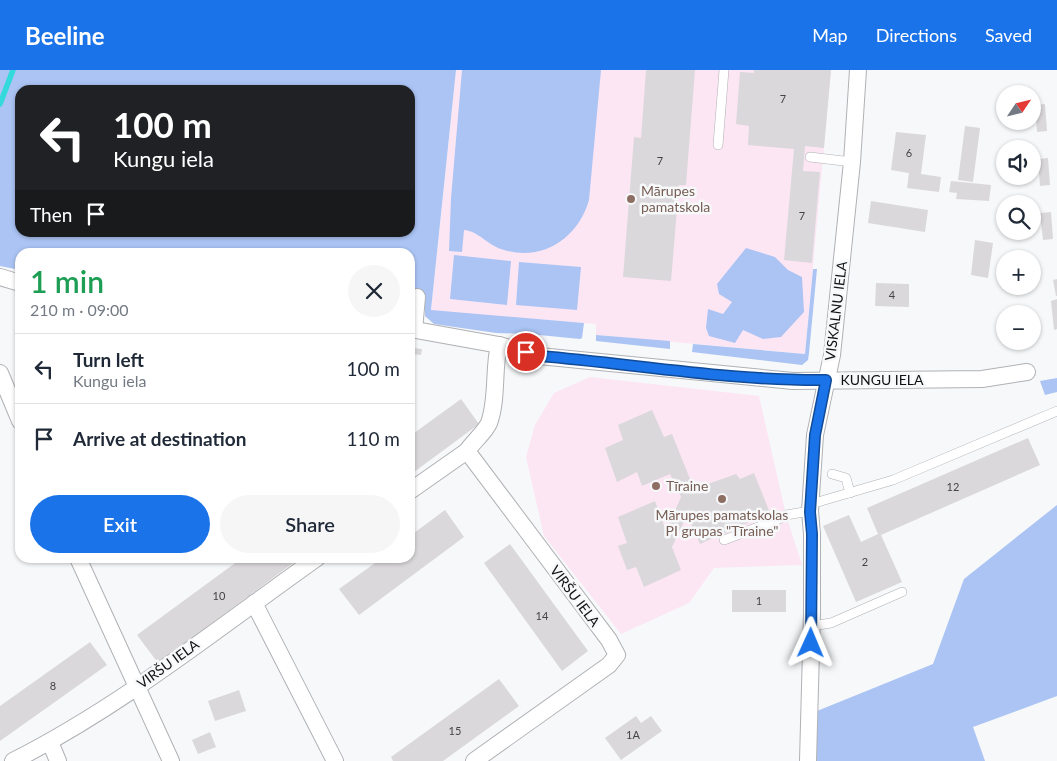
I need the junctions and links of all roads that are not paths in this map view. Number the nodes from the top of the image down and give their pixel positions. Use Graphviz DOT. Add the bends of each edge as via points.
graph roads {
  1 [pos="724,70"];
  2 [pos="858,70"];
  3 [pos="718,145"];
  4 [pos="810,157"];
  5 [pos="852,162"];
  6 [pos="0,276"];
  7 [pos="15,281"];
  8 [pos="417,297"];
  9 [pos="415,310"];
  10 [pos="415,330"];
  11 [pos="499,344"];
  12 [pos="1027,372"];
  13 [pos="0,373"];
  14 [pos="826,380"];
  15 [pos="15,409"];
  16 [pos="1057,411"];
  17 [pos="467,451"];
  18 [pos="832,474"];
  19 [pos="415,487"];
  20 [pos="850,493"];
  21 [pos="811,508"];
  22 [pos="724,540"];
  23 [pos="80,563"];
  24 [pos="310,563"];
  25 [pos="902,592"];
  26 [pos="254,603"];
  27 [pos="812,626"];
  28 [pos="138,686"];
  29 [pos="50,742"];
  30 [pos="12,761"];
  31 [pos="58,761"];
  32 [pos="172,761"];
  33 [pos="335,761"];
  34 [pos="474,761"];
  35 [pos="808,761"];
  1 -- 3 [label="lane"];
  2 -- 5 [label="street, VISKALNU IELA"];
  4 -- 5 [label="lane"];
  5 -- 14 [label="street, VISKALNU IELA" via="832,355"];
  6 -- 7 [label="street"];
  8 -- 9 [label="street"];
  10 -- 11 [label="street, KUNGU IELA"];
  11 -- 14 [label="street, KUNGU IELA" via="540,356 777,379"];
  11 -- 17 [label="street" via="496,385 488,424"];
  12 -- 14 [label="street, KUNGU IELA" via="982,379"];
  13 -- 15 [label="street"];
  14 -- 21 [label="street, VISKALNU IELA" via="815,435"];
  16 -- 20 [label="lane" via="893,480"];
  17 -- 19 [label="street"];
  17 -- 34 [label="street, VIRŠU IELA" via="617,655 609,665"];
  18 -- 20 [label="lane" via="846,478"];
  20 -- 21 [label="lane"];
  21 -- 22 [label="lane"];
  21 -- 27 [label="street, VISKALNU IELA"];
  23 -- 28 [label="street"];
  24 -- 26 [label="street, VIRŠU IELA"];
  25 -- 27 [label="lane" via="831,622"];
  26 -- 28 [label="street, VIRŠU IELA"];
  26 -- 33 [label="street"];
  27 -- 35 [label="street, VISKALNU IELA"];
  28 -- 29 [label="street, VIRŠU IELA"];
  28 -- 32 [label="street"];
  29 -- 30 [label="street, VIRŠU IELA"];
  29 -- 31 [label="street"];
}
